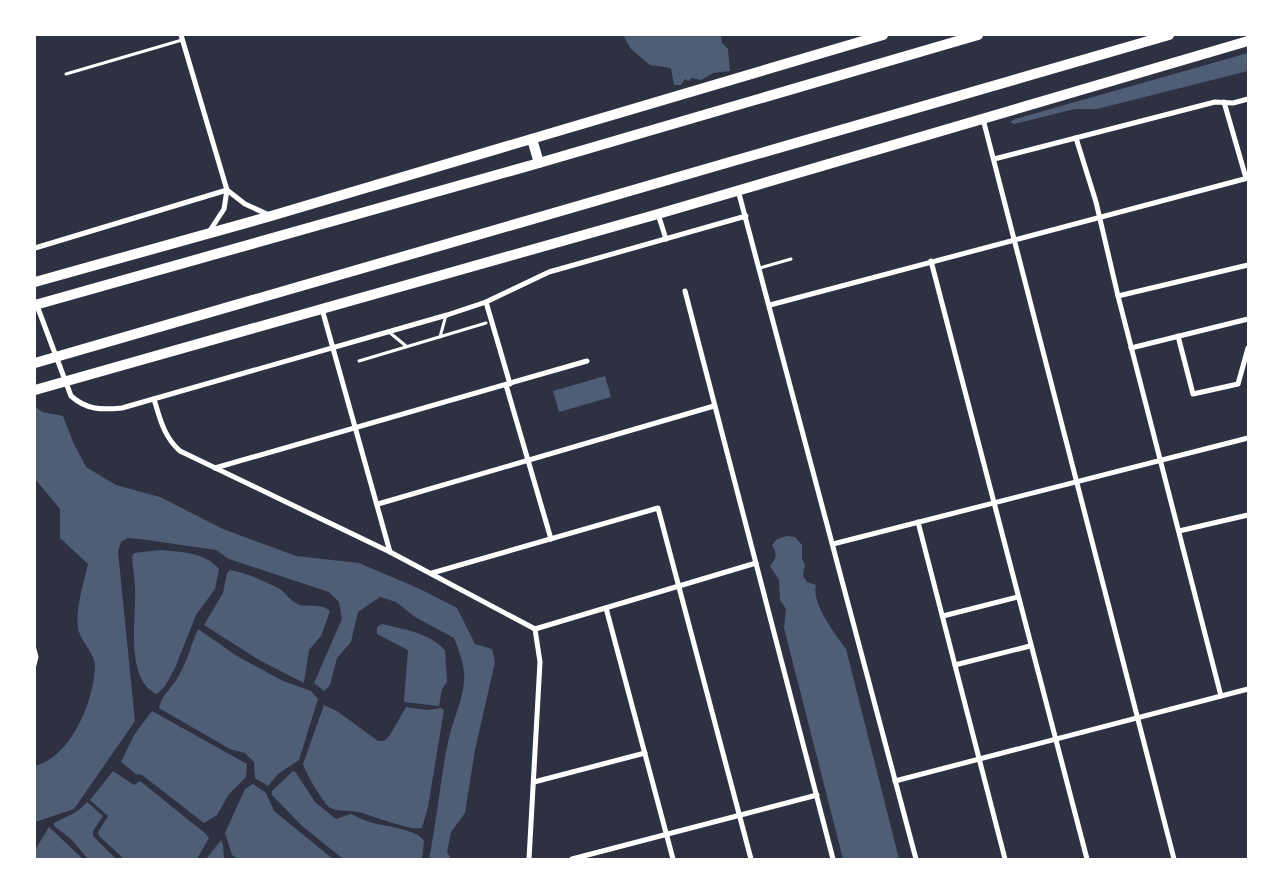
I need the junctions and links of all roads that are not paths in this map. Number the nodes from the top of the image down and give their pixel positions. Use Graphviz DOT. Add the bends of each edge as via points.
graph roads {
  1 [pos="883,35"];
  2 [pos="978,35"];
  3 [pos="1169,35"];
  4 [pos="182,38"];
  5 [pos="957,38"];
  6 [pos="1248,41"];
  7 [pos="66,74"];
  8 [pos="1248,99"];
  9 [pos="1224,102"];
  10 [pos="983,119"];
  11 [pos="1076,138"];
  12 [pos="532,139"];
  13 [pos="994,159"];
  14 [pos="539,163"];
  15 [pos="1247,178"];
  16 [pos="227,190"];
  17 [pos="738,190"];
  18 [pos="658,214"];
  19 [pos="271,216"];
  20 [pos="746,216"];
  21 [pos="1097,216"];
  22 [pos="209,233"];
  23 [pos="666,239"];
  24 [pos="1014,239"];
  25 [pos="35,248"];
  26 [pos="790,259"];
  27 [pos="931,261"];
  28 [pos="1248,265"];
  29 [pos="760,268"];
  30 [pos="35,282"];
  31 [pos="686,291"];
  32 [pos="1118,296"];
  33 [pos="35,300"];
  34 [pos="486,302"];
  35 [pos="770,305"];
  36 [pos="35,306"];
  37 [pos="322,308"];
  38 [pos="447,315"];
  39 [pos="1248,319"];
  40 [pos="486,323"];
  41 [pos="389,332"];
  42 [pos="1178,336"];
  43 [pos="440,337"];
  44 [pos="406,346"];
  45 [pos="333,348"];
  46 [pos="1131,348"];
  47 [pos="1248,348"];
  48 [pos="359,361"];
  49 [pos="587,361"];
  50 [pos="35,363"];
  51 [pos="508,384"];
  52 [pos="35,390"];
  53 [pos="154,399"];
  54 [pos="714,406"];
  55 [pos="356,428"];
  56 [pos="1248,438"];
  57 [pos="1160,460"];
  58 [pos="528,461"];
  59 [pos="215,468"];
  60 [pos="1077,481"];
  61 [pos="995,503"];
  62 [pos="378,504"];
  63 [pos="1248,515"];
  64 [pos="918,522"];
  65 [pos="1179,531"];
  66 [pos="551,539"];
  67 [pos="833,544"];
  68 [pos="390,552"];
  69 [pos="756,563"];
  70 [pos="432,573"];
  71 [pos="678,586"];
  72 [pos="1018,598"];
  73 [pos="606,608"];
  74 [pos="943,616"];
  75 [pos="535,629"];
  76 [pos="1030,646"];
  77 [pos="35,649"];
  78 [pos="35,665"];
  79 [pos="956,665"];
  80 [pos="1248,689"];
  81 [pos="1220,696"];
  82 [pos="1139,718"];
  83 [pos="1055,739"];
  84 [pos="644,753"];
  85 [pos="979,758"];
  86 [pos="895,781"];
  87 [pos="534,782"];
  88 [pos="816,795"];
  89 [pos="740,816"];
  90 [pos="666,835"];
  91 [pos="593,856"];
  92 [pos="529,859"];
  93 [pos="572,859"];
  94 [pos="673,859"];
  95 [pos="751,859"];
  96 [pos="833,859"];
  97 [pos="916,859"];
  98 [pos="1005,859"];
  99 [pos="1086,859"];
  100 [pos="1174,859"];
  1 -- 12 [label="main road"];
  2 -- 5 [label="main road"];
  3 -- 50 [label="main road"];
  4 -- 7 [label="lane"];
  4 -- 16 [label="street"];
  5 -- 14 [label="main road"];
  6 -- 10 [label="main road"];
  8 -- 9 [label="street"];
  9 -- 11 [label="street"];
  9 -- 15 [label="street"];
  10 -- 13 [label="street"];
  10 -- 17 [label="main road"];
  11 -- 13 [label="street"];
  11 -- 21 [label="street" via="1096,202"];
  12 -- 14 [label="main road"];
  12 -- 19 [label="main road"];
  13 -- 24 [label="street"];
  14 -- 36 [label="main road"];
  15 -- 21 [label="street"];
  16 -- 19 [label="street" via="245,204"];
  16 -- 22 [label="street" via="224,209"];
  16 -- 25 [label="street"];
  17 -- 18 [label="main road"];
  17 -- 20 [label="street"];
  18 -- 23 [label="street"];
  18 -- 37 [label="main road"];
  19 -- 22 [label="main road"];
  20 -- 23 [label="street"];
  20 -- 29 [label="street"];
  21 -- 24 [label="street"];
  21 -- 32 [label="street"];
  22 -- 30 [label="main road"];
  23 -- 34 [label="street" via="550,272"];
  24 -- 27 [label="street"];
  24 -- 60 [label="street"];
  26 -- 29 [label="lane"];
  27 -- 35 [label="street"];
  27 -- 61 [label="street"];
  28 -- 32 [label="street"];
  29 -- 35 [label="street"];
  31 -- 54 [label="street"];
  32 -- 46 [label="street"];
  33 -- 53 [label="street" via="71,396 80,404 93,409 110,409"];
  34 -- 38 [label="street"];
  34 -- 51 [label="street"];
  35 -- 67 [label="street"];
  37 -- 45 [label="street"];
  37 -- 52 [label="main road"];
  38 -- 41 [label="street"];
  38 -- 43 [label="lane"];
  39 -- 42 [label="street"];
  40 -- 43 [label="lane"];
  41 -- 44 [label="lane"];
  41 -- 45 [label="street"];
  42 -- 46 [label="street"];
  42 -- 47 [label="street" via="1193,394 1238,384"];
  43 -- 44 [label="lane"];
  44 -- 48 [label="lane"];
  45 -- 53 [label="street"];
  45 -- 55 [label="street"];
  46 -- 57 [label="street"];
  49 -- 51 [label="street"];
  51 -- 55 [label="street"];
  51 -- 58 [label="street"];
  53 -- 59 [label="street" via="170,442 180,451"];
  54 -- 58 [label="street"];
  54 -- 69 [label="street"];
  55 -- 59 [label="street"];
  55 -- 62 [label="street"];
  56 -- 57 [label="street"];
  57 -- 60 [label="street"];
  57 -- 65 [label="street"];
  58 -- 62 [label="street"];
  58 -- 66 [label="street"];
  59 -- 68 [label="street"];
  60 -- 61 [label="street"];
  60 -- 82 [label="street"];
  61 -- 64 [label="street"];
  61 -- 72 [label="street"];
  62 -- 68 [label="street"];
  63 -- 65 [label="street"];
  64 -- 67 [label="street"];
  64 -- 74 [label="street"];
  65 -- 81 [label="street"];
  66 -- 70 [label="street"];
  66 -- 71 [label="street" via="658,508"];
  67 -- 86 [label="street"];
  68 -- 70 [label="street"];
  69 -- 71 [label="street"];
  69 -- 88 [label="street"];
  70 -- 75 [label="street"];
  71 -- 73 [label="street"];
  71 -- 89 [label="street"];
  72 -- 74 [label="street"];
  72 -- 76 [label="street"];
  73 -- 75 [label="street"];
  73 -- 84 [label="street"];
  74 -- 79 [label="street"];
  75 -- 87 [label="street" via="540,662"];
  76 -- 79 [label="street"];
  76 -- 83 [label="street"];
  77 -- 78 [label="lane"];
  79 -- 85 [label="street"];
  80 -- 81 [label="street"];
  81 -- 82 [label="street"];
  82 -- 83 [label="street"];
  82 -- 100 [label="street"];
  83 -- 85 [label="street"];
  83 -- 99 [label="street"];
  84 -- 87 [label="street"];
  84 -- 90 [label="street"];
  85 -- 86 [label="street"];
  85 -- 98 [label="street"];
  86 -- 97 [label="street"];
  87 -- 92 [label="street"];
  88 -- 89 [label="street"];
  88 -- 96 [label="street"];
  89 -- 90 [label="street"];
  89 -- 95 [label="street"];
  90 -- 91 [label="street"];
  90 -- 94 [label="street"];
  91 -- 93 [label="street"];
}
